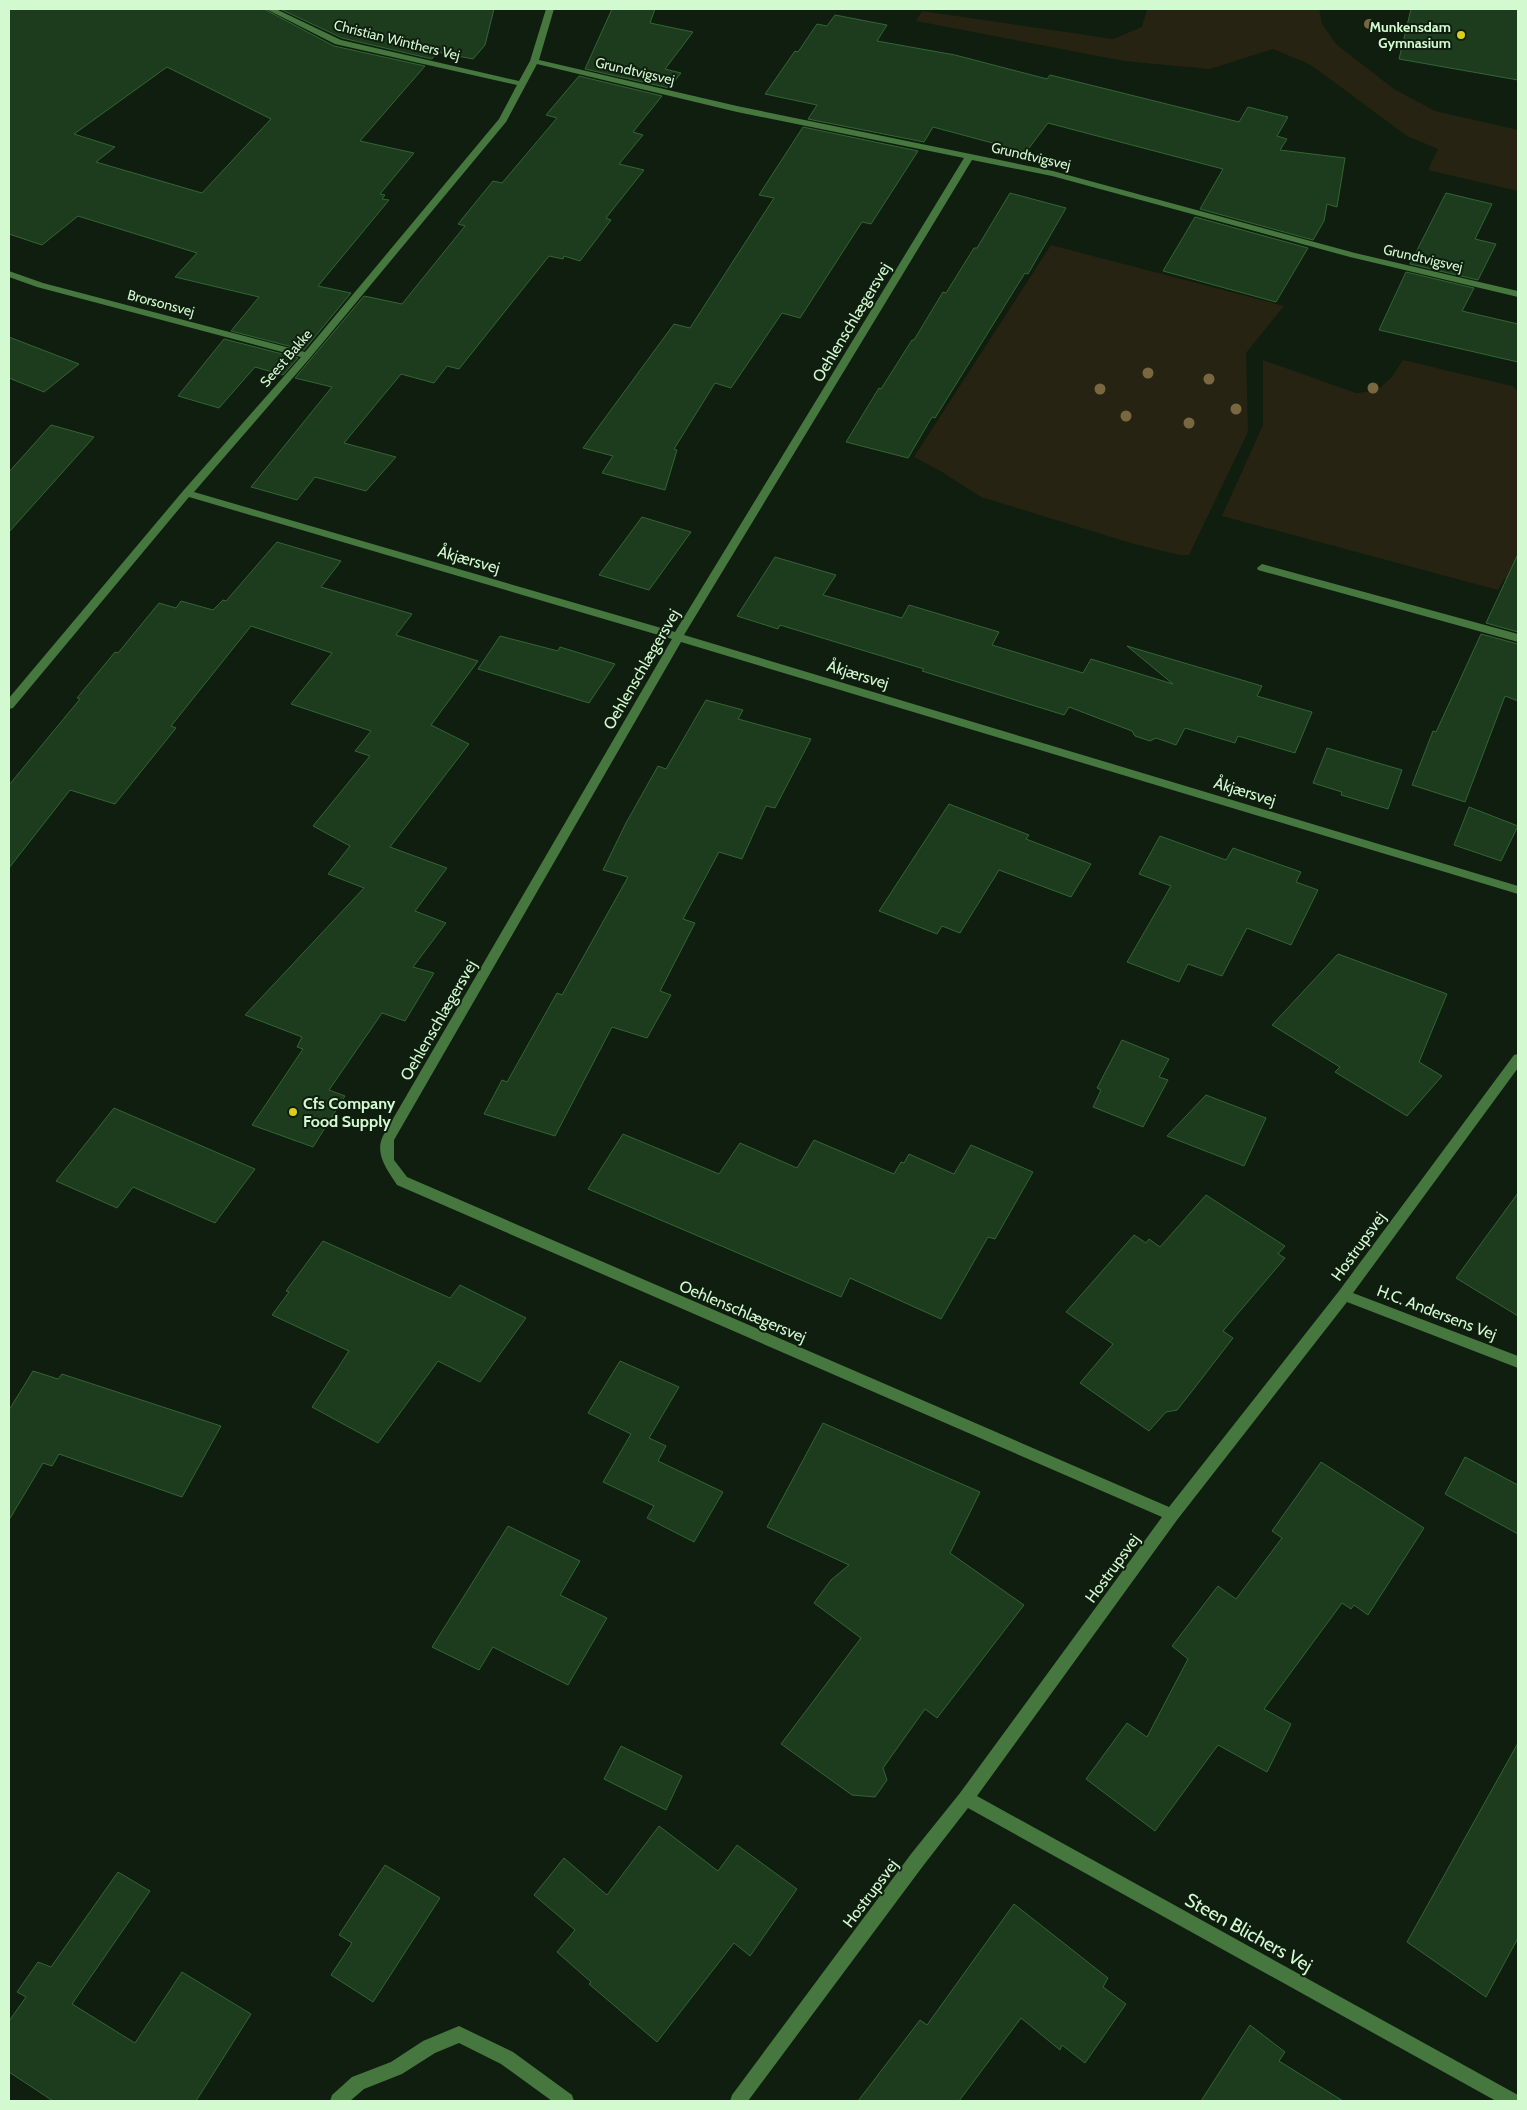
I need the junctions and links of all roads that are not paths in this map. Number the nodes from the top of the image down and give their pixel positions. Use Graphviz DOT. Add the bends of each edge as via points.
graph roads {
  1 [pos="270,9"];
  2 [pos="550,9"];
  3 [pos="534,61"];
  4 [pos="522,84"];
  5 [pos="970,156"];
  6 [pos="9,274"];
  7 [pos="1518,294"];
  8 [pos="307,356"];
  9 [pos="187,492"];
  10 [pos="1262,568"];
  11 [pos="678,637"];
  12 [pos="1518,638"];
  13 [pos="9,705"];
  14 [pos="1518,890"];
  15 [pos="1518,1059"];
  16 [pos="1344,1295"];
  17 [pos="1518,1362"];
  18 [pos="1172,1515"];
  19 [pos="966,1798"];
  20 [pos="338,2101"];
  21 [pos="566,2101"];
  22 [pos="738,2101"];
  23 [pos="1512,2101"];
  1 -- 4 [label="street, Christian Winthers Vej" via="338,42"];
  2 -- 3 [label="street, Seest Bakke"];
  3 -- 4 [label="street, Seest Bakke"];
  3 -- 5 [label="street, Grundtvigsvej" via="737,109"];
  4 -- 8 [label="street, Seest Bakke" via="503,120"];
  5 -- 7 [label="street, Grundtvigsvej" via="1053,174 1353,255"];
  5 -- 11 [label="street, Oehlenschlægersvej"];
  6 -- 8 [label="street, Brorsonsvej" via="49,288"];
  8 -- 9 [label="street, Seest Bakke"];
  9 -- 11 [label="street, Åkjærsvej"];
  9 -- 13 [label="street, Seest Bakke"];
  10 -- 12 [label="street"];
  11 -- 14 [label="street, Åkjærsvej"];
  11 -- 18 [label="street, Oehlenschlægersvej" via="388,1140 388,1161 402,1181"];
  15 -- 16 [label="street, Hostrupsvej"];
  16 -- 17 [label="street, H.C. Andersens Vej"];
  16 -- 18 [label="street, Hostrupsvej"];
  18 -- 19 [label="street, Hostrupsvej"];
  19 -- 22 [label="street, Hostrupsvej"];
  19 -- 23 [label="street, Steen Blichers Vej"];
  20 -- 21 [label="street" via="358,2083 396,2068 429,2047 459,2034 507,2058"];
}
